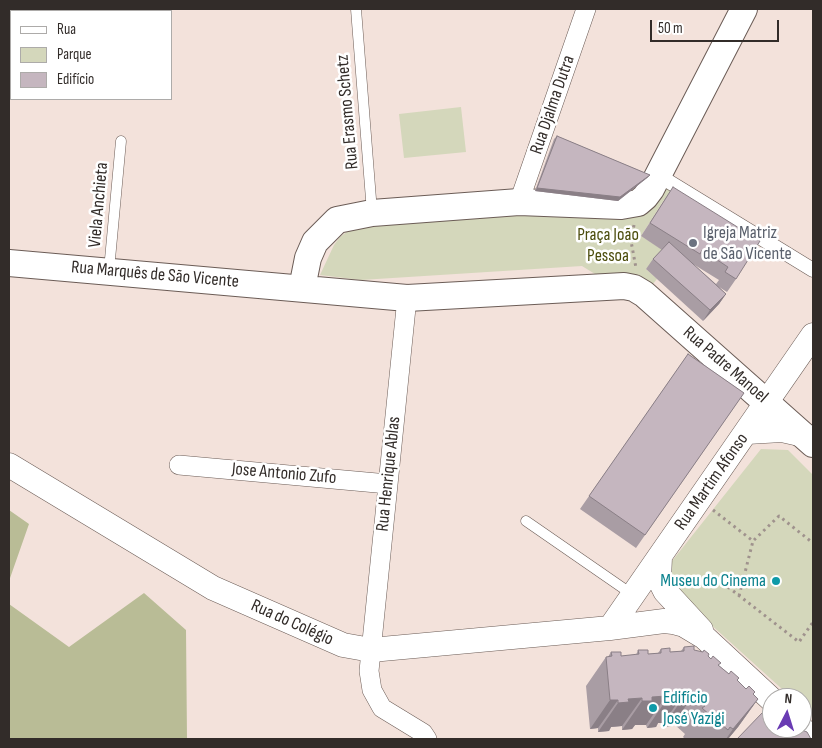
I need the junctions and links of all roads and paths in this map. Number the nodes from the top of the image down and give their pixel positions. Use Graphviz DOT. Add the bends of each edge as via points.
graph roads {
  1 [pos="356,9"];
  2 [pos="744,9"];
  3 [pos="583,10"];
  4 [pos="121,141"];
  5 [pos="658,175"];
  6 [pos="519,202"];
  7 [pos="638,203"];
  8 [pos="372,213"];
  9 [pos="9,262"];
  10 [pos="813,270"];
  11 [pos="109,271"];
  12 [pos="302,288"];
  13 [pos="634,288"];
  14 [pos="407,298"];
  15 [pos="813,335"];
  16 [pos="767,402"];
  17 [pos="747,432"];
  18 [pos="809,440"];
  19 [pos="179,465"];
  20 [pos="9,466"];
  21 [pos="388,484"];
  22 [pos="700,500"];
  23 [pos="526,521"];
  24 [pos="753,541"];
  25 [pos="813,543"];
  26 [pos="660,558"];
  27 [pos="728,586"];
  28 [pos="634,595"];
  29 [pos="739,596"];
  30 [pos="813,622"];
  31 [pos="610,628"];
  32 [pos="704,636"];
  33 [pos="371,650"];
  34 [pos="762,691"];
  35 [pos="427,739"];
  1 -- 8 [label="lane, Rua Erasmo Schetz"];
  2 -- 5 [label="main road"];
  3 -- 6 [label="street, Rua Djalma Dutra"];
  4 -- 11 [label="lane, Viela Anchieta"];
  5 -- 7 [label="main road"];
  5 -- 10 [label="street"];
  6 -- 7 [label="main road" via="621,206"];
  6 -- 8 [label="main road"];
  7 -- 13 [label="path" via="631,241 638,278"];
  8 -- 12 [label="main road" via="336,220 315,242"];
  9 -- 11 [label="main road, Rua Marquês de São Vicente"];
  11 -- 12 [label="main road, Rua Marquês de São Vicente"];
  12 -- 14 [label="main road"];
  13 -- 14 [label="main road" via="615,286"];
  13 -- 16 [label="main road, Rua Padre Manoel"];
  14 -- 21 [label="street, Rua Henrique Ablas"];
  15 -- 16 [label="street, Rua Martim Afonso"];
  16 -- 17 [label="street, Rua Martim Afonso"];
  16 -- 18 [label="main road, Rua Padre Manoel"];
  17 -- 18 [label="street" via="782,430"];
  17 -- 22 [label="street, Rua Martim Afonso"];
  19 -- 21 [label="street, Jose Antonio Zufo"];
  20 -- 33 [label="street, Rua do Colégio" via="213,588 343,645"];
  21 -- 33 [label="street, Rua Henrique Ablas"];
  22 -- 24 [label="path"];
  22 -- 26 [label="street, Rua Martim Afonso"];
  23 -- 28 [label="lane"];
  24 -- 25 [label="path" via="779,516"];
  24 -- 29 [label="path"];
  26 -- 28 [label="street, Rua Martim Afonso"];
  26 -- 32 [label="street" via="659,579 665,591 700,626"];
  27 -- 29 [label="path"];
  28 -- 31 [label="street, Rua Martim Afonso"];
  29 -- 30 [label="path" via="799,642"];
  31 -- 32 [label="street, Rua do Colégio" via="664,621 684,625"];
  31 -- 33 [label="street, Rua do Colégio"];
  32 -- 34 [label="street"];
  33 -- 35 [label="street, Rua Henrique Ablas" via="369,672 372,690 382,708 424,733"];
}
